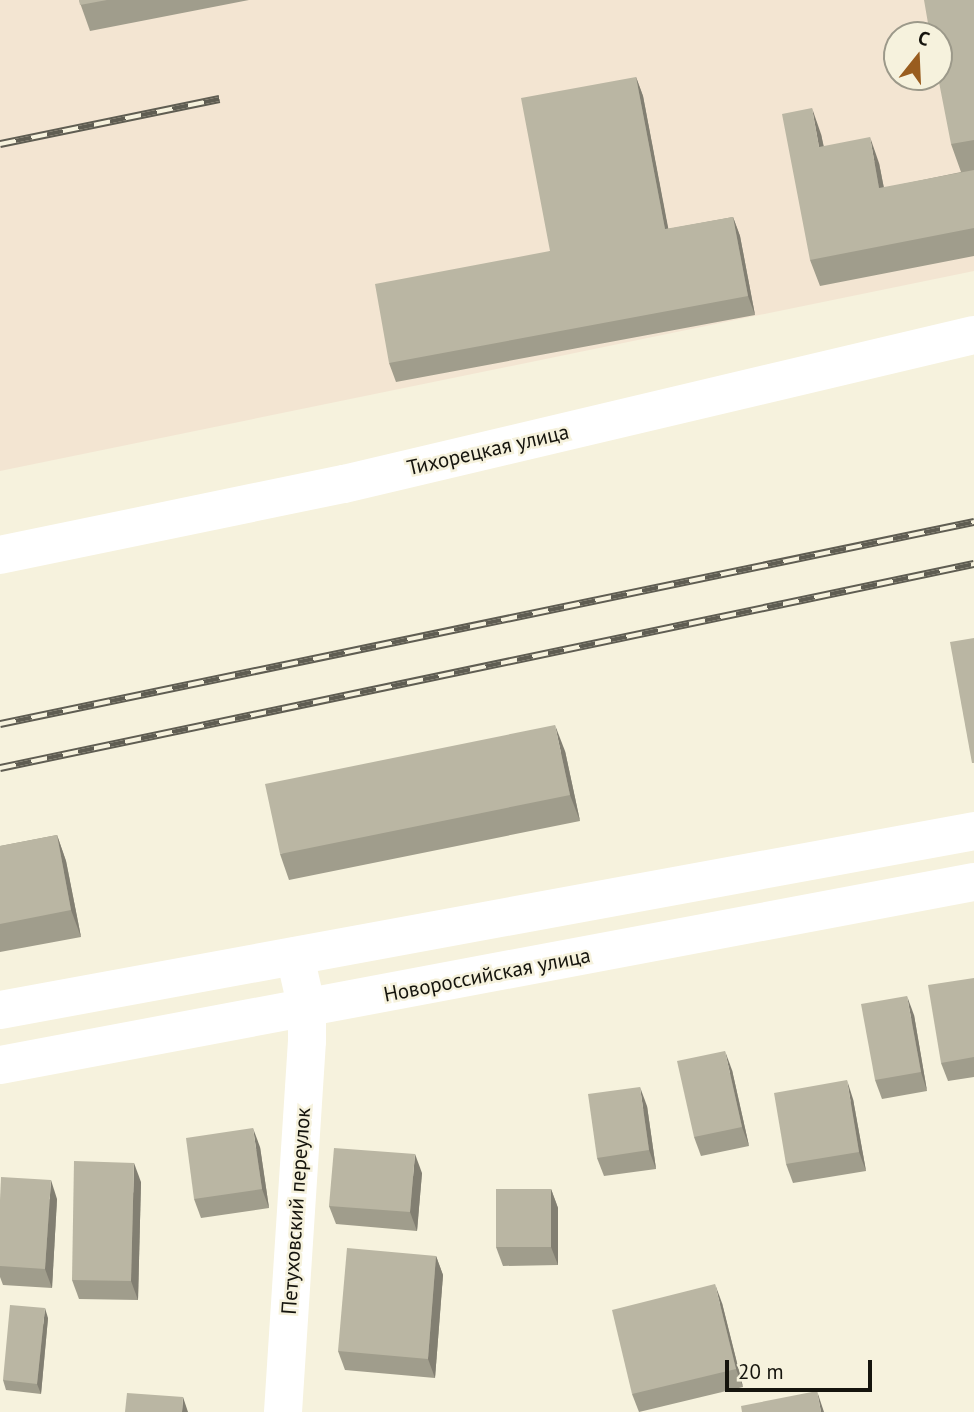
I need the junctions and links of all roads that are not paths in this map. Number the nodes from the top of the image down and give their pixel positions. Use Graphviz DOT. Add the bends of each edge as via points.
graph roads {
  1 [pos="974,335"];
  2 [pos="0,555"];
  3 [pos="974,831"];
  4 [pos="974,882"];
  5 [pos="295,956"];
  6 [pos="307,1009"];
  7 [pos="0,1010"];
  8 [pos="0,1065"];
  9 [pos="284,1412"];
  1 -- 2 [label="main road, Тихорецкая улица" via="344,484"];
  3 -- 5 [label="main road"];
  4 -- 6 [label="main road, Новороссийская улица"];
  5 -- 6 [label="main road, Петуховский переулок"];
  5 -- 7 [label="main road"];
  6 -- 8 [label="main road, Новороссийская улица"];
  6 -- 9 [label="main road, Петуховский переулок"];
}
